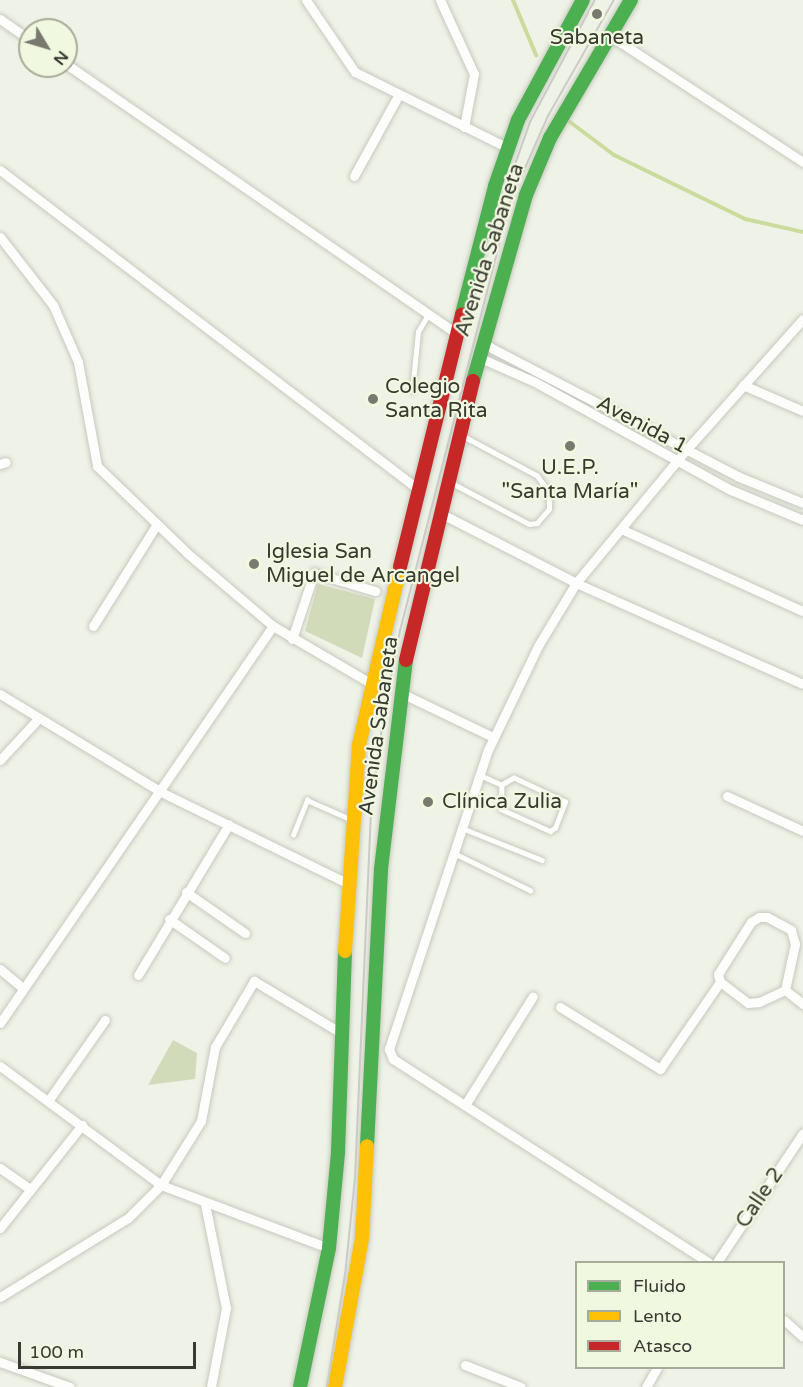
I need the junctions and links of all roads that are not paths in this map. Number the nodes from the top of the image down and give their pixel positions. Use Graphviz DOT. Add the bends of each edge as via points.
graph roads {
  1 [pos="306,0"];
  2 [pos="440,0"];
  3 [pos="631,0"];
  4 [pos="580,2"];
  5 [pos="0,19"];
  6 [pos="18,32"];
  7 [pos="609,35"];
  8 [pos="78,72"];
  9 [pos="398,96"];
  10 [pos="464,127"];
  11 [pos="508,148"];
  12 [pos="803,162"];
  13 [pos="0,170"];
  14 [pos="354,176"];
  15 [pos="0,237"];
  16 [pos="428,315"];
  17 [pos="803,320"];
  18 [pos="457,334"];
  19 [pos="480,350"];
  20 [pos="743,385"];
  21 [pos="412,391"];
  22 [pos="803,411"];
  23 [pos="459,435"];
  24 [pos="687,449"];
  25 [pos="678,460"];
  26 [pos="449,481"];
  27 [pos="418,489"];
  28 [pos="799,502"];
  29 [pos="442,514"];
  30 [pos="790,514"];
  31 [pos="803,520"];
  32 [pos="157,524"];
  33 [pos="621,529"];
  34 [pos="576,583"];
  35 [pos="375,591"];
  36 [pos="802,607"];
  37 [pos="93,626"];
  38 [pos="273,626"];
  39 [pos="292,639"];
  40 [pos="372,684"];
  41 [pos="803,684"];
  42 [pos="401,693"];
  43 [pos="0,694"];
  44 [pos="37,720"];
  45 [pos="493,737"];
  46 [pos="0,760"];
  47 [pos="480,775"];
  48 [pos="502,785"];
  49 [pos="161,792"];
  50 [pos="727,796"];
  51 [pos="352,820"];
  52 [pos="228,824"];
  53 [pos="462,828"];
  54 [pos="803,831"];
  55 [pos="294,835"];
  56 [pos="454,853"];
  57 [pos="542,860"];
  58 [pos="347,883"];
  59 [pos="530,890"];
  60 [pos="186,892"];
  61 [pos="169,919"];
  62 [pos="245,933"];
  63 [pos="225,958"];
  64 [pos="0,969"];
  65 [pos="138,975"];
  66 [pos="720,982"];
  67 [pos="23,987"];
  68 [pos="785,990"];
  69 [pos="533,996"];
  70 [pos="803,1004"];
  71 [pos="560,1007"];
  72 [pos="105,1020"];
  73 [pos="0,1023"];
  74 [pos="343,1034"];
  75 [pos="0,1066"];
  76 [pos="48,1101"];
  77 [pos="465,1105"];
  78 [pos="82,1125"];
  79 [pos="803,1133"];
  80 [pos="0,1168"];
  81 [pos="161,1185"];
  82 [pos="30,1189"];
  83 [pos="205,1204"];
  84 [pos="0,1228"];
  85 [pos="329,1248"];
  86 [pos="705,1261"];
  87 [pos="718,1261"];
  88 [pos="0,1297"];
  89 [pos="785,1322"];
  90 [pos="803,1337"];
  91 [pos="0,1362"];
  92 [pos="465,1365"];
  93 [pos="656,1369"];
  94 [pos="510,1385"];
  95 [pos="70,1387"];
  96 [pos="211,1387"];
  97 [pos="300,1387"];
  98 [pos="335,1387"];
  99 [pos="521,1387"];
  100 [pos="646,1387"];
  1 -- 9 [label="street" via="355,72"];
  2 -- 10 [label="street" via="474,74"];
  3 -- 7 [label="main road, Avenida Sabaneta"];
  4 -- 11 [label="main road, Avenida Sabaneta" via="518,120"];
  5 -- 6 [label="street"];
  7 -- 12 [label="street"];
  7 -- 19 [label="main road, Avenida Sabaneta" via="550,138 526,195"];
  8 -- 16 [label="street"];
  9 -- 10 [label="street"];
  9 -- 14 [label="street"];
  10 -- 11 [label="street"];
  11 -- 18 [label="main road, Avenida Sabaneta"];
  13 -- 27 [label="street"];
  15 -- 32 [label="street" via="53,304 78,362 97,466"];
  16 -- 18 [label="street"];
  16 -- 21 [label="lane" via="418,332"];
  17 -- 20 [label="street"];
  18 -- 27 [label="main road, Avenida Sabaneta"];
  19 -- 23 [label="main road, Avenida Sabaneta"];
  19 -- 24 [label="street, Avenida 1"];
  19 -- 25 [label="street"];
  20 -- 22 [label="street"];
  20 -- 24 [label="street"];
  23 -- 26 [label="main road, Avenida Sabaneta"];
  23 -- 26 [label="lane" via="537,476 549,492 549,509 537,523 529,524"];
  24 -- 25 [label="street"];
  24 -- 28 [label="street, Avenida 1" via="737,476"];
  25 -- 30 [label="street" via="730,490"];
  25 -- 33 [label="street"];
  26 -- 29 [label="main road, Avenida Sabaneta"];
  27 -- 40 [label="main road, Avenida Sabaneta"];
  28 -- 30 [label="street"];
  29 -- 34 [label="street"];
  29 -- 42 [label="main road, Avenida Sabaneta"];
  30 -- 31 [label="street"];
  32 -- 37 [label="street"];
  32 -- 38 [label="street"];
  33 -- 34 [label="street"];
  33 -- 36 [label="street"];
  34 -- 41 [label="street"];
  34 -- 45 [label="street" via="537,646"];
  35 -- 39 [label="street" via="314,573"];
  38 -- 39 [label="street"];
  38 -- 49 [label="street"];
  39 -- 40 [label="street"];
  40 -- 51 [label="main road, Avenida Sabaneta" via="359,745"];
  42 -- 45 [label="street"];
  42 -- 98 [label="main road, Avenida Sabaneta" via="381,869 362,1238"];
  43 -- 44 [label="street"];
  44 -- 46 [label="street"];
  44 -- 49 [label="street"];
  45 -- 47 [label="street"];
  47 -- 48 [label="lane"];
  47 -- 53 [label="street"];
  48 -- 48 [label="lane" via="501,809 550,831 555,828 565,802 514,778"];
  49 -- 52 [label="street"];
  49 -- 67 [label="street"];
  50 -- 54 [label="street"];
  51 -- 55 [label="lane" via="307,800"];
  51 -- 58 [label="main road, Avenida Sabaneta"];
  52 -- 58 [label="street"];
  52 -- 60 [label="street"];
  53 -- 56 [label="street"];
  53 -- 57 [label="lane"];
  56 -- 59 [label="lane"];
  56 -- 77 [label="street" via="389,1052 393,1059"];
  58 -- 74 [label="main road, Avenida Sabaneta"];
  60 -- 61 [label="street"];
  60 -- 62 [label="street"];
  61 -- 63 [label="street"];
  61 -- 65 [label="street"];
  64 -- 67 [label="street"];
  66 -- 68 [label="street" via="748,1003"];
  66 -- 68 [label="street" via="721,967 751,922 767,917 791,930 795,938"];
  66 -- 71 [label="street" via="660,1069"];
  67 -- 73 [label="street"];
  68 -- 70 [label="street"];
  69 -- 77 [label="street"];
  72 -- 76 [label="street"];
  74 -- 81 [label="street" via="254,981 215,1047 201,1121"];
  74 -- 85 [label="main road, Avenida Sabaneta"];
  75 -- 76 [label="street"];
  76 -- 78 [label="street"];
  77 -- 86 [label="street"];
  78 -- 81 [label="street"];
  78 -- 82 [label="street"];
  79 -- 87 [label="street, Calle 2"];
  80 -- 82 [label="street"];
  81 -- 83 [label="street"];
  81 -- 88 [label="street" via="128,1218"];
  82 -- 84 [label="street"];
  83 -- 85 [label="street"];
  83 -- 96 [label="street" via="226,1308"];
  85 -- 97 [label="main road, Avenida Sabaneta"];
  89 -- 90 [label="street"];
  91 -- 95 [label="street"];
  92 -- 94 [label="street"];
  93 -- 100 [label="street"];
  94 -- 99 [label="street"];
}
